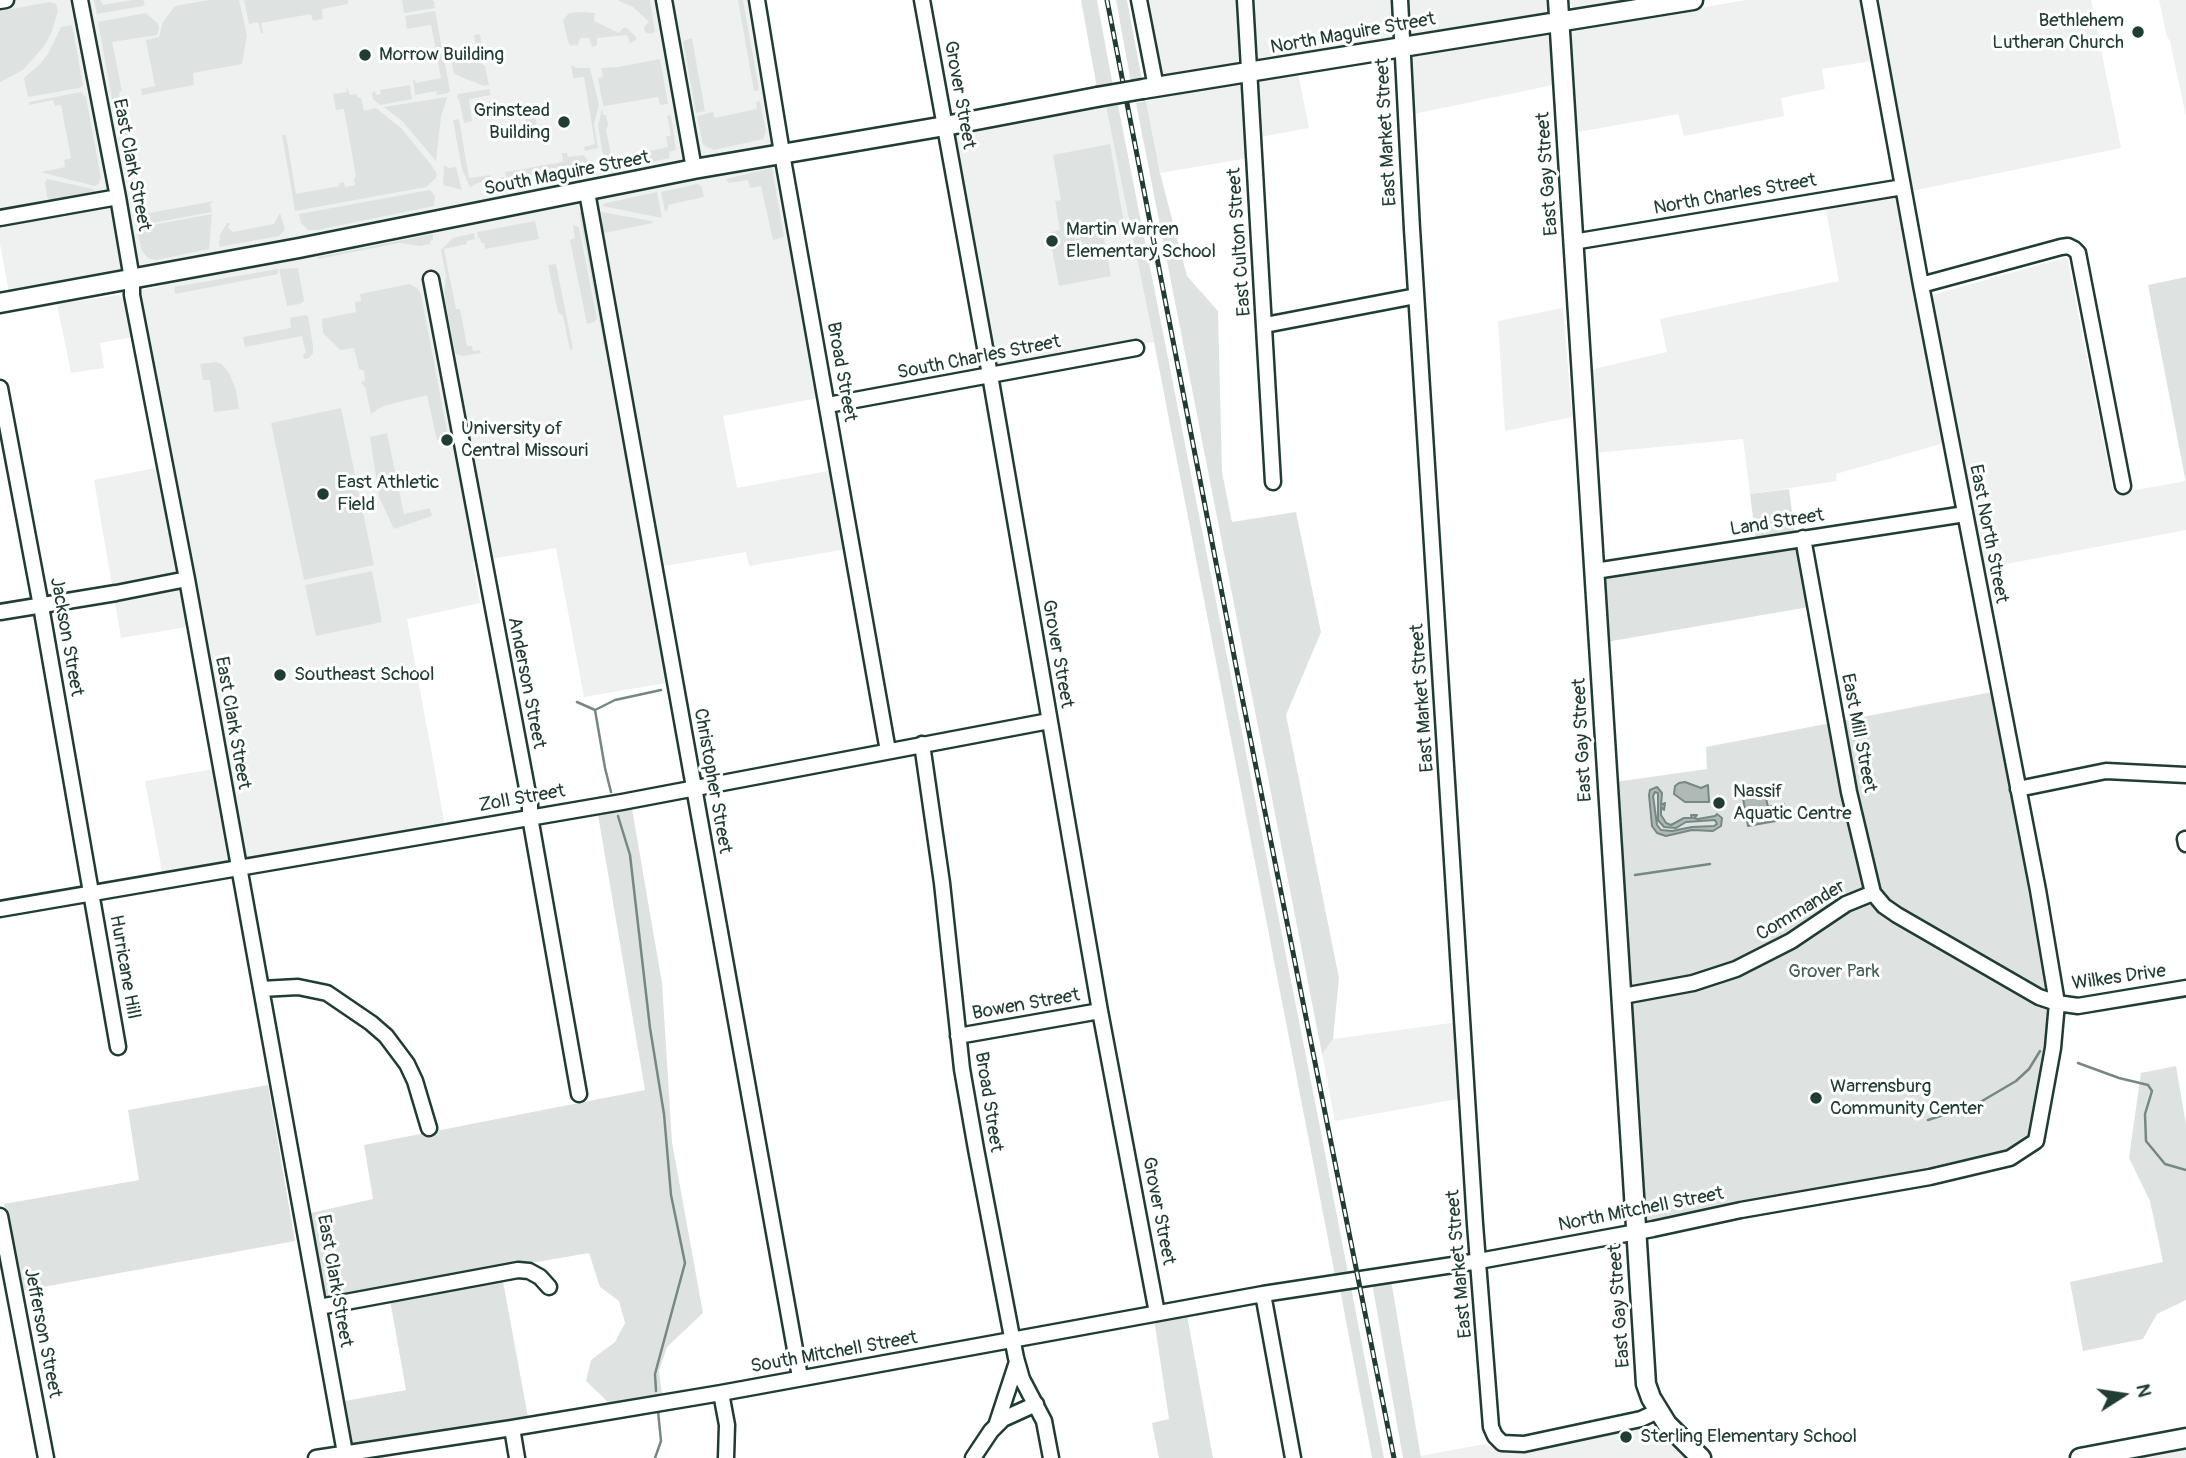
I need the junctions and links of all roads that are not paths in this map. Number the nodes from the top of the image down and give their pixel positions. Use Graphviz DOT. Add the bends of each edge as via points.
graph roads {
  1 [pos="6,0"];
  2 [pos="80,0"];
  3 [pos="664,0"];
  4 [pos="757,0"];
  5 [pos="922,0"];
  6 [pos="1139,0"];
  7 [pos="1245,0"];
  8 [pos="1400,0"];
  9 [pos="1558,0"];
  10 [pos="1693,0"];
  11 [pos="1869,0"];
  12 [pos="0,1"];
  13 [pos="1559,21"];
  14 [pos="1402,47"];
  15 [pos="1249,73"];
  16 [pos="1150,88"];
  17 [pos="945,126"];
  18 [pos="782,153"];
  19 [pos="694,169"];
  20 [pos="1903,187"];
  21 [pos="587,192"];
  22 [pos="118,197"];
  23 [pos="0,218"];
  24 [pos="1573,242"];
  25 [pos="132,279"];
  26 [pos="431,279"];
  27 [pos="1921,285"];
  28 [pos="1416,296"];
  29 [pos="0,303"];
  30 [pos="1265,325"];
  31 [pos="1136,348"];
  32 [pos="990,375"];
  33 [pos="0,388"];
  34 [pos="828,405"];
  35 [pos="1273,482"];
  36 [pos="2123,486"];
  37 [pos="1965,514"];
  38 [pos="1803,538"];
  39 [pos="1595,571"];
  40 [pos="187,579"];
  41 [pos="41,606"];
  42 [pos="0,612"];
  43 [pos="1049,721"];
  44 [pos="922,744"];
  45 [pos="888,751"];
  46 [pos="2186,775"];
  47 [pos="694,788"];
  48 [pos="2018,789"];
  49 [pos="530,817"];
  50 [pos="239,868"];
  51 [pos="92,893"];
  52 [pos="1873,893"];
  53 [pos="0,909"];
  54 [pos="2186,988"];
  55 [pos="261,989"];
  56 [pos="1623,996"];
  57 [pos="2057,1003"];
  58 [pos="1100,1012"];
  59 [pos="958,1036"];
  60 [pos="118,1046"];
  61 [pos="579,1094"];
  62 [pos="429,1128"];
  63 [pos="1930,1177"];
  64 [pos="0,1216"];
  65 [pos="1637,1232"];
  66 [pos="1479,1261"];
  67 [pos="1358,1280"];
  68 [pos="550,1287"];
  69 [pos="1263,1294"];
  70 [pos="319,1307"];
  71 [pos="1157,1313"];
  72 [pos="1013,1341"];
  73 [pos="1017,1362"];
  74 [pos="800,1377"];
  75 [pos="721,1392"];
  76 [pos="1036,1404"];
  77 [pos="1658,1411"];
  78 [pos="996,1426"];
  79 [pos="512,1428"];
  80 [pos="2186,1438"];
  81 [pos="345,1453"];
  82 [pos="383,1453"];
  83 [pos="46,1458"];
  84 [pos="316,1458"];
  85 [pos="517,1458"];
  86 [pos="726,1458"];
  87 [pos="973,1458"];
  88 [pos="1051,1458"];
  89 [pos="1293,1458"];
  90 [pos="1701,1458"];
  91 [pos="2080,1458"];
  1 -- 12 [label="street"];
  2 -- 22 [label="street, East Clark Street"];
  3 -- 19 [label="street"];
  4 -- 18 [label="street, Broad Street"];
  5 -- 17 [label="street, Grover Street"];
  6 -- 16 [label="street"];
  7 -- 15 [label="street, East Culton Street"];
  8 -- 14 [label="street, East Market Street"];
  9 -- 13 [label="main road, East Gay Street"];
  10 -- 13 [label="main road, North Maguire Street"];
  11 -- 20 [label="street, East North Street"];
  13 -- 14 [label="main road, North Maguire Street"];
  13 -- 24 [label="main road, East Gay Street"];
  14 -- 15 [label="main road, North Maguire Street"];
  14 -- 28 [label="street, East Market Street"];
  15 -- 16 [label="main road, North Maguire Street"];
  15 -- 30 [label="street, East Culton Street"];
  16 -- 17 [label="main road, South Maguire Street, bridge"];
  17 -- 18 [label="main road, South Maguire Street"];
  17 -- 32 [label="street, Grover Street"];
  18 -- 19 [label="main road, South Maguire Street"];
  18 -- 34 [label="street, Broad Street"];
  19 -- 21 [label="main road, South Maguire Street"];
  20 -- 24 [label="street, North Charles Street"];
  20 -- 27 [label="street, East North Street"];
  21 -- 25 [label="main road, South Maguire Street"];
  21 -- 47 [label="street, Christopher Street"];
  22 -- 23 [label="street"];
  22 -- 25 [label="street, East Clark Street"];
  24 -- 39 [label="main road, East Gay Street"];
  25 -- 29 [label="main road, South Maguire Street"];
  25 -- 40 [label="street, East Clark Street"];
  26 -- 49 [label="street, Anderson Street"];
  27 -- 36 [label="street" via="2061,247 2074,248"];
  27 -- 37 [label="street, East North Street"];
  28 -- 30 [label="street"];
  28 -- 66 [label="street, East Market Street"];
  30 -- 35 [label="street, East Culton Street"];
  31 -- 32 [label="street, South Charles Street"];
  32 -- 34 [label="street, South Charles Street"];
  32 -- 43 [label="street, Grover Street"];
  33 -- 41 [label="street, Jackson Street"];
  34 -- 45 [label="street, Broad Street"];
  37 -- 38 [label="street, Land Street"];
  37 -- 48 [label="street, East North Street"];
  38 -- 39 [label="street, Land Street"];
  38 -- 52 [label="street, East Mill Street" via="1837,730"];
  39 -- 56 [label="main road, East Gay Street"];
  40 -- 41 [label="street"];
  40 -- 50 [label="street, East Clark Street"];
  41 -- 42 [label="street"];
  41 -- 51 [label="street, Jackson Street"];
  43 -- 44 [label="street, Zoll Street"];
  43 -- 58 [label="street, Grover Street"];
  44 -- 45 [label="street, Zoll Street"];
  44 -- 59 [label="street, Broad Street"];
  45 -- 47 [label="street, Zoll Street"];
  46 -- 48 [label="street" via="2106,771"];
  47 -- 49 [label="street, Zoll Street"];
  47 -- 74 [label="street, Christopher Street"];
  48 -- 57 [label="street, East North Street"];
  49 -- 50 [label="street, Zoll Street"];
  49 -- 61 [label="street, Anderson Street"];
  50 -- 51 [label="street, Zoll Street"];
  50 -- 55 [label="street, East Clark Street"];
  51 -- 53 [label="street, Zoll Street"];
  51 -- 60 [label="street, Hurricane Hill"];
  52 -- 56 [label="street, Commander" via="1736,969 1693,984"];
  52 -- 57 [label="street, Commander" via="1897,915"];
  54 -- 57 [label="street, Wilkes Drive" via="2078,1006"];
  55 -- 62 [label="street" via="298,987 327,993 371,1023 407,1064"];
  55 -- 70 [label="street, East Clark Street"];
  56 -- 65 [label="main road, East Gay Street"];
  57 -- 63 [label="street, East North Street" via="2036,1141 2010,1158"];
  58 -- 59 [label="street, Bowen Street"];
  58 -- 71 [label="street, Grover Street"];
  59 -- 72 [label="street, Broad Street"];
  63 -- 65 [label="street, North Mitchell Street"];
  64 -- 83 [label="street, Jefferson Street"];
  65 -- 66 [label="street, North Mitchell Street"];
  65 -- 77 [label="main road, East Gay Street" via="1646,1384"];
  66 -- 67 [label="street, North Mitchell Street"];
  66 -- 77 [label="street, East Market Street" via="1491,1427 1498,1440 1524,1444 1641,1419"];
  67 -- 69 [label="street, South Mitchell Street"];
  68 -- 70 [label="street" via="529,1271 518,1270"];
  69 -- 71 [label="street, South Mitchell Street"];
  69 -- 89 [label="street"];
  70 -- 81 [label="street, East Clark Street"];
  71 -- 72 [label="street, South Mitchell Street"];
  72 -- 73 [label="street, Broad Street"];
  72 -- 74 [label="street, South Mitchell Street"];
  73 -- 76 [label="street, Broad Street"];
  73 -- 78 [label="street"];
  74 -- 75 [label="street, South Mitchell Street"];
  75 -- 79 [label="street, South Mitchell Street"];
  75 -- 86 [label="street"];
  76 -- 78 [label="street"];
  76 -- 88 [label="street, Broad Street" via="1047,1430"];
  77 -- 90 [label="main road, East Gay Street"];
  78 -- 87 [label="street"];
  79 -- 82 [label="street, South Mitchell Street"];
  79 -- 85 [label="street"];
  80 -- 91 [label="main road"];
  81 -- 82 [label="street, South Mitchell Street"];
  81 -- 84 [label="street, South Mitchell Street"];
}
